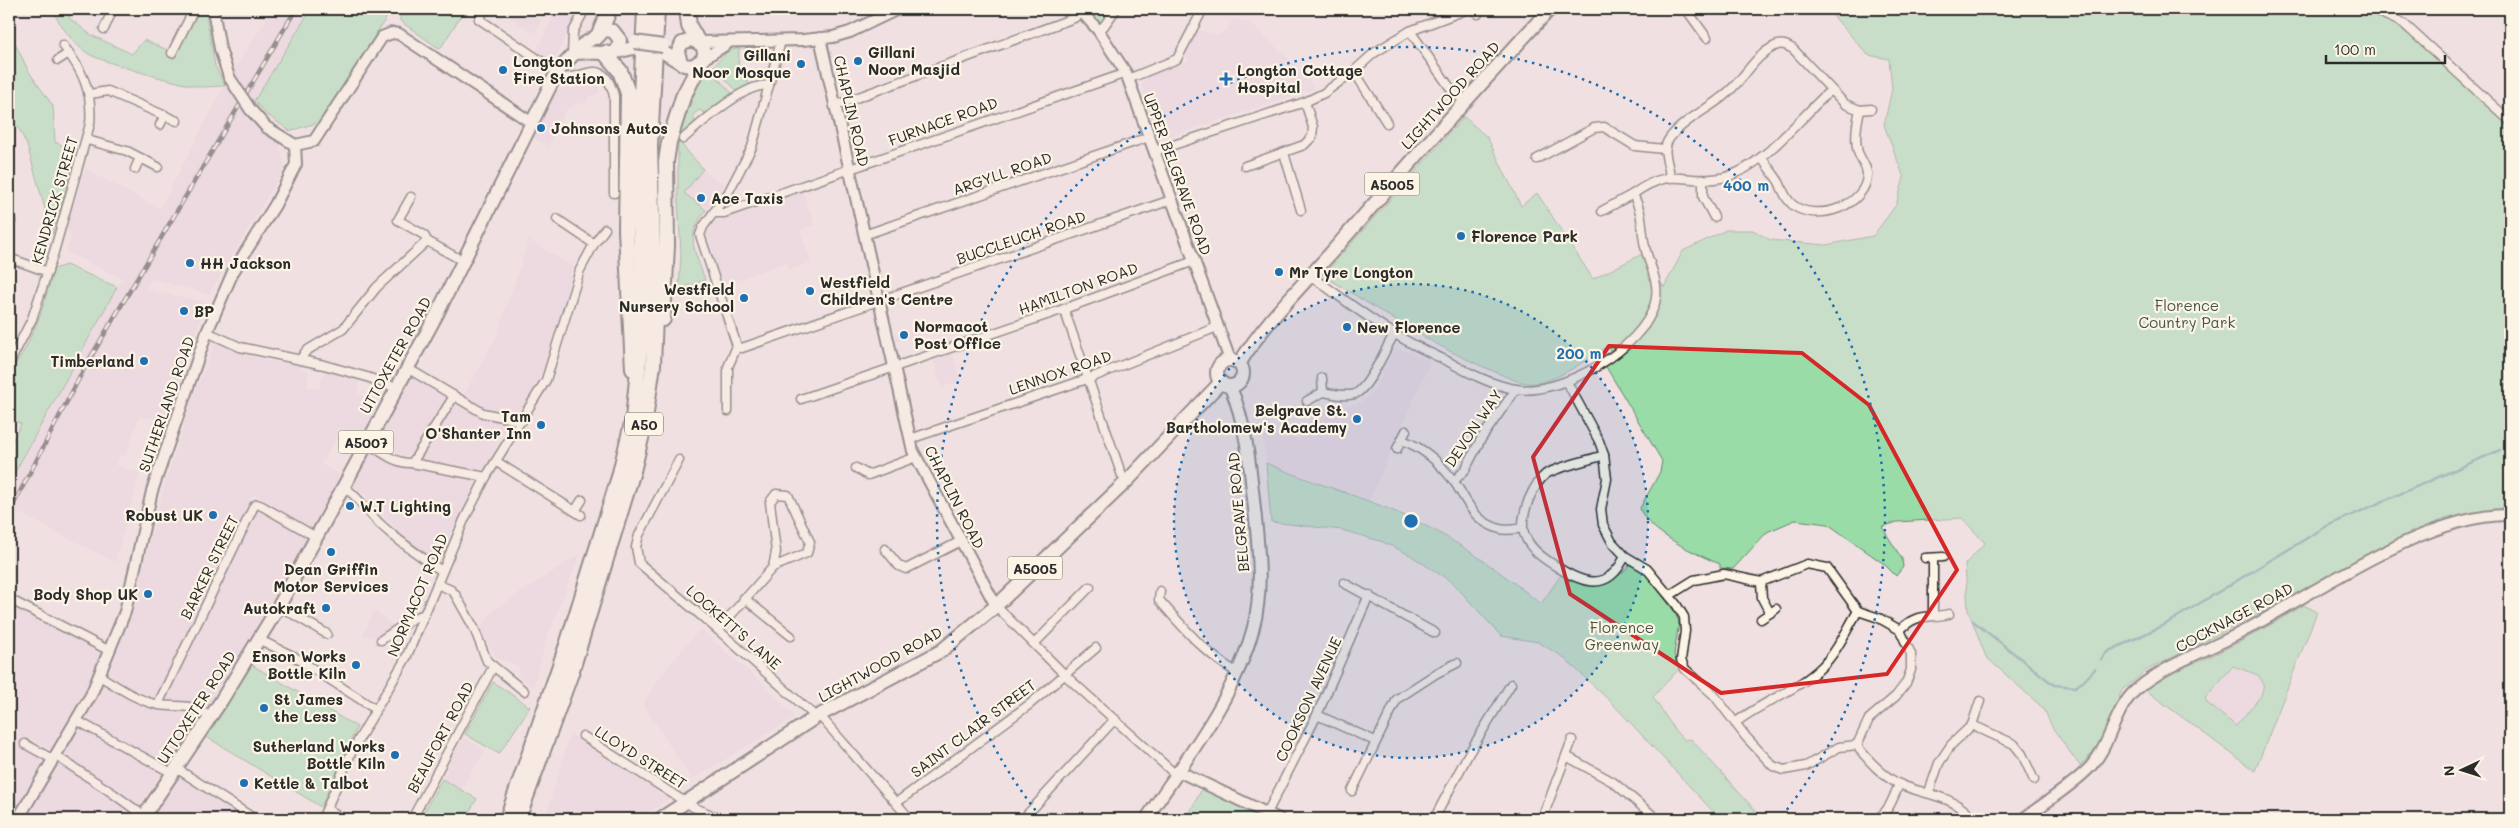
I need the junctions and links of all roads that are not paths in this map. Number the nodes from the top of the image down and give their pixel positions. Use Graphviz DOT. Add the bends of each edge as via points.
graph roads {
  1 [pos="113,9"];
  2 [pos="194,9"];
  3 [pos="213,9"];
  4 [pos="485,9"];
  5 [pos="585,9"];
  6 [pos="610,9"];
  7 [pos="645,9"];
  8 [pos="656,9"];
  9 [pos="686,9"];
  10 [pos="898,9"];
  11 [pos="1116,9"];
  12 [pos="1203,9"];
  13 [pos="1468,9"];
  14 [pos="1550,9"];
  15 [pos="1686,9"];
  16 [pos="2372,9"];
  17 [pos="1080,10"];
  18 [pos="104,29"];
  19 [pos="1098,30"];
  20 [pos="1410,31"];
  21 [pos="598,34"];
  22 [pos="617,34"];
  23 [pos="820,38"];
  24 [pos="1707,38"];
  25 [pos="694,41"];
  26 [pos="781,41"];
  27 [pos="730,42"];
  28 [pos="63,45"];
  29 [pos="634,45"];
  30 [pos="663,49"];
  31 [pos="608,52"];
  32 [pos="69,53"];
  33 [pos="172,53"];
  34 [pos="573,54"];
  35 [pos="58,60"];
  36 [pos="702,60"];
  37 [pos="681,62"];
  38 [pos="1354,72"];
  39 [pos="556,74"];
  40 [pos="1127,76"];
  41 [pos="769,86"];
  42 [pos="1831,90"];
  43 [pos="90,94"];
  44 [pos="1464,101"];
  45 [pos="1305,102"];
  46 [pos="834,106"];
  47 [pos="1871,109"];
  48 [pos="1860,110"];
  49 [pos="605,114"];
  50 [pos="697,114"];
  51 [pos="165,115"];
  52 [pos="614,115"];
  53 [pos="177,121"];
  54 [pos="1382,121"];
  55 [pos="2510,121"];
  56 [pos="703,122"];
  57 [pos="532,123"];
  58 [pos="160,125"];
  59 [pos="1150,137"];
  60 [pos="683,139"];
  61 [pos="87,140"];
  62 [pos="295,145"];
  63 [pos="1664,149"];
  64 [pos="1155,151"];
  65 [pos="1284,153"];
  66 [pos="1545,155"];
  67 [pos="1761,157"];
  68 [pos="140,158"];
  69 [pos="1537,158"];
  70 [pos="1550,163"];
  71 [pos="1245,166"];
  72 [pos="158,167"];
  73 [pos="135,168"];
  74 [pos="849,169"];
  75 [pos="1670,176"];
  76 [pos="1703,179"];
  77 [pos="614,193"];
  78 [pos="1633,194"];
  79 [pos="410,197"];
  80 [pos="1307,197"];
  81 [pos="1298,199"];
  82 [pos="1171,200"];
  83 [pos="1719,206"];
  84 [pos="1301,210"];
  85 [pos="1602,211"];
  86 [pos="713,214"];
  87 [pos="557,219"];
  88 [pos="605,229"];
  89 [pos="864,235"];
  90 [pos="427,241"];
  91 [pos="594,244"];
  92 [pos="9,258"];
  93 [pos="463,261"];
  94 [pos="1194,261"];
  95 [pos="48,272"];
  96 [pos="1310,276"];
  97 [pos="878,301"];
  98 [pos="1064,309"];
  99 [pos="1217,328"];
  100 [pos="207,332"];
  101 [pos="1394,334"];
  102 [pos="737,346"];
  103 [pos="300,360"];
  104 [pos="1234,362"];
  105 [pos="9,364"];
  106 [pos="407,368"];
  107 [pos="894,368"];
  108 [pos="1090,377"];
  109 [pos="1322,378"];
  110 [pos="1567,382"];
  111 [pos="1225,384"];
  112 [pos="396,388"];
  113 [pos="1516,389"];
  114 [pos="1323,392"];
  115 [pos="454,396"];
  116 [pos="801,399"];
  117 [pos="1307,401"];
  118 [pos="719,404"];
  119 [pos="522,421"];
  120 [pos="644,426"];
  121 [pos="1406,431"];
  122 [pos="910,439"];
  123 [pos="1402,440"];
  124 [pos="366,442"];
  125 [pos="1397,449"];
  126 [pos="1604,455"];
  127 [pos="916,457"];
  128 [pos="679,460"];
  129 [pos="498,462"];
  130 [pos="412,463"];
  131 [pos="623,464"];
  132 [pos="856,468"];
  133 [pos="486,477"];
  134 [pos="1127,481"];
  135 [pos="1454,481"];
  136 [pos="343,486"];
  137 [pos="582,500"];
  138 [pos="2510,515"];
  139 [pos="1523,528"];
  140 [pos="316,536"];
  141 [pos="961,542"];
  142 [pos="885,549"];
  143 [pos="1625,556"];
  144 [pos="1943,557"];
  145 [pos="773,567"];
  146 [pos="442,571"];
  147 [pos="1354,578"];
  148 [pos="1761,582"];
  149 [pos="437,584"];
  150 [pos="1090,587"];
  151 [pos="1160,591"];
  152 [pos="1369,595"];
  153 [pos="1670,595"];
  154 [pos="744,598"];
  155 [pos="9,599"];
  156 [pos="279,606"];
  157 [pos="996,606"];
  158 [pos="1858,611"];
  159 [pos="425,614"];
  160 [pos="1949,614"];
  161 [pos="1933,616"];
  162 [pos="1762,619"];
  163 [pos="718,630"];
  164 [pos="1900,630"];
  165 [pos="1435,633"];
  166 [pos="326,634"];
  167 [pos="790,636"];
  168 [pos="260,640"];
  169 [pos="381,640"];
  170 [pos="1034,644"];
  171 [pos="1096,648"];
  172 [pos="110,651"];
  173 [pos="1457,663"];
  174 [pos="493,667"];
  175 [pos="1238,673"];
  176 [pos="100,676"];
  177 [pos="1066,676"];
  178 [pos="1511,684"];
  179 [pos="524,691"];
  180 [pos="1980,701"];
  181 [pos="158,704"];
  182 [pos="375,709"];
  183 [pos="1317,715"];
  184 [pos="818,716"];
  185 [pos="210,717"];
  186 [pos="76,720"];
  187 [pos="1115,720"];
  188 [pos="1735,723"];
  189 [pos="1972,725"];
  190 [pos="583,736"];
  191 [pos="1572,740"];
  192 [pos="1375,741"];
  193 [pos="24,744"];
  194 [pos="1858,748"];
  195 [pos="544,750"];
  196 [pos="1568,757"];
  197 [pos="55,758"];
  198 [pos="174,771"];
  199 [pos="1177,773"];
  200 [pos="2021,778"];
  201 [pos="1899,784"];
  202 [pos="1352,791"];
  203 [pos="1929,792"];
  204 [pos="686,801"];
  205 [pos="896,803"];
  206 [pos="327,809"];
  207 [pos="1267,814"];
  208 [pos="143,818"];
  209 [pos="18,819"];
  210 [pos="255,819"];
  211 [pos="322,819"];
  212 [pos="342,819"];
  213 [pos="412,819"];
  214 [pos="507,819"];
  215 [pos="518,819"];
  216 [pos="525,819"];
  217 [pos="660,819"];
  218 [pos="721,819"];
  219 [pos="910,819"];
  220 [pos="1023,819"];
  221 [pos="1146,819"];
  222 [pos="1279,819"];
  223 [pos="1434,819"];
  224 [pos="1542,819"];
  225 [pos="1657,819"];
  226 [pos="1876,819"];
  227 [pos="1973,819"];
  228 [pos="2022,819"];
  1 -- 18 [label="street"];
  2 -- 33 [label="street"];
  3 -- 62 [label="street, bridge" via="229,77 266,127"];
  4 -- 39 [label="street" via="479,19"];
  5 -- 34 [label="street" via="573,32"];
  6 -- 21 [label="highway"];
  7 -- 131 [label="highway, A50" via="638,161 644,321 633,419"];
  8 -- 120 [label="highway, A50" via="650,147 655,316 653,365"];
  9 -- 25 [label="highway"];
  10 -- 23 [label="street" via="850,32"];
  11 -- 19 [label="street"];
  12 -- 40 [label="street, FURNACE ROAD" via="1177,59"];
  13 -- 20 [label="street"];
  14 -- 44 [label="main road, LIGHTWOOD ROAD / A5005"];
  15 -- 24 [label="street"];
  16 -- 55 [label="street" via="2403,23"];
  17 -- 19 [label="street, UPPER BELGRAVE ROAD"];
  17 -- 46 [label="street" via="1074,18"];
  19 -- 40 [label="street, UPPER BELGRAVE ROAD"];
  20 -- 38 [label="street" via="1374,53"];
  20 -- 44 [label="street" via="1451,89"];
  21 -- 22 [label="main road" via="607,30"];
  21 -- 31 [label="main road" via="596,44"];
  21 -- 34 [label="main road, UTTOXETER ROAD / A5007"];
  22 -- 29 [label="main road"];
  22 -- 31 [label="main road" via="620,40"];
  23 -- 26 [label="street"];
  23 -- 46 [label="street, CHAPLIN ROAD"];
  25 -- 27 [label="street"];
  25 -- 30 [label="main road"];
  25 -- 36 [label="main road" via="704,50"];
  25 -- 37 [label="main road" via="682,43 678,50"];
  26 -- 27 [label="street"];
  26 -- 41 [label="street"];
  27 -- 36 [label="street"];
  28 -- 32 [label="street, KENDRICK STREET"];
  29 -- 30 [label="main road, bridge"];
  29 -- 31 [label="main road"];
  30 -- 37 [label="main road"];
  31 -- 34 [label="main road"];
  31 -- 131 [label="highway" via="628,93 626,230 633,377"];
  32 -- 35 [label="street"];
  32 -- 43 [label="street, KENDRICK STREET" via="81,69"];
  34 -- 39 [label="main road, UTTOXETER ROAD / A5007"];
  36 -- 37 [label="main road" via="690,66"];
  36 -- 120 [label="highway" via="683,97 668,142 666,293 656,372"];
  38 -- 45 [label="street"];
  38 -- 54 [label="street"];
  39 -- 52 [label="street" via="567,79 595,71 601,73 609,81 614,96"];
  39 -- 57 [label="main road, UTTOXETER ROAD / A5007"];
  40 -- 59 [label="street, UPPER BELGRAVE ROAD"];
  40 -- 74 [label="street, FURNACE ROAD"];
  41 -- 56 [label="street" via="759,85"];
  41 -- 86 [label="street" via="752,147"];
  42 -- 48 [label="street" via="1845,104"];
  42 -- 63 [label="street" via="1792,49 1785,44 1776,45 1749,66 1724,96 1669,140"];
  42 -- 67 [label="street"];
  43 -- 51 [label="street" via="108,91"];
  43 -- 61 [label="street, KENDRICK STREET" via="91,118"];
  44 -- 96 [label="main road, LIGHTWOOD ROAD / A5005"];
  45 -- 64 [label="street"];
  45 -- 65 [label="street" via="1312,137 1304,145"];
  46 -- 74 [label="street, CHAPLIN ROAD"];
  47 -- 48 [label="street"];
  48 -- 67 [label="street" via="1857,149 1867,173 1863,187 1851,203 1838,209 1805,211 1794,206"];
  49 -- 52 [label="street"];
  50 -- 56 [label="street"];
  51 -- 53 [label="street"];
  51 -- 58 [label="street"];
  52 -- 77 [label="street"];
  56 -- 60 [label="street"];
  57 -- 62 [label="street" via="399,34 392,33 382,37 314,141"];
  57 -- 93 [label="main road, UTTOXETER ROAD / A5007"];
  59 -- 64 [label="street, UPPER BELGRAVE ROAD"];
  59 -- 89 [label="street, ARGYLL ROAD"];
  61 -- 68 [label="street"];
  61 -- 95 [label="street, KENDRICK STREET"];
  62 -- 100 [label="street, SUTHERLAND ROAD" via="296,164 275,205 233,272"];
  63 -- 66 [label="street" via="1635,146 1604,127 1594,128"];
  63 -- 75 [label="street"];
  64 -- 82 [label="street, UPPER BELGRAVE ROAD"];
  65 -- 71 [label="street" via="1254,166"];
  65 -- 81 [label="street"];
  66 -- 69 [label="street"];
  66 -- 70 [label="street"];
  67 -- 76 [label="street" via="1738,172 1721,178"];
  68 -- 72 [label="street"];
  68 -- 73 [label="street"];
  74 -- 86 [label="street, FURNACE ROAD" via="724,213"];
  74 -- 89 [label="street, CHAPLIN ROAD"];
  75 -- 76 [label="street"];
  75 -- 78 [label="street" via="1655,180"];
  76 -- 83 [label="street" via="1703,197 1712,214"];
  78 -- 85 [label="street"];
  78 -- 110 [label="street" via="1644,220 1646,252 1656,281 1655,303 1637,334 1614,354"];
  79 -- 90 [label="street" via="398,220 424,235"];
  80 -- 81 [label="street"];
  81 -- 84 [label="street"];
  82 -- 94 [label="street, UPPER BELGRAVE ROAD"];
  82 -- 97 [label="street, BUCCLEUCH ROAD"];
  86 -- 102 [label="street" via="703,226 700,240"];
  87 -- 91 [label="street"];
  88 -- 91 [label="street, NORMACOT ROAD"];
  89 -- 97 [label="street, CHAPLIN ROAD"];
  90 -- 93 [label="street"];
  90 -- 103 [label="street" via="377,287 343,328 306,351"];
  91 -- 119 [label="street, NORMACOT ROAD" via="580,270 546,380"];
  92 -- 95 [label="street"];
  93 -- 106 [label="main road, UTTOXETER ROAD / A5007"];
  94 -- 98 [label="street, HAMILTON ROAD"];
  94 -- 99 [label="street, UPPER BELGRAVE ROAD"];
  95 -- 105 [label="street, KENDRICK STREET" via="32,319"];
  96 -- 101 [label="street"];
  96 -- 104 [label="main road, LIGHTWOOD ROAD / A5005"];
  97 -- 102 [label="street, BUCCLEUCH ROAD" via="742,348"];
  97 -- 107 [label="street, CHAPLIN ROAD"];
  98 -- 107 [label="street, HAMILTON ROAD"];
  98 -- 108 [label="street"];
  99 -- 104 [label="street, UPPER BELGRAVE ROAD"];
  99 -- 108 [label="street, LENNOX ROAD"];
  100 -- 103 [label="street" via="240,347"];
  100 -- 172 [label="street, SUTHERLAND ROAD" via="152,491 125,612"];
  101 -- 113 [label="street" via="1465,371"];
  101 -- 114 [label="street" via="1367,383 1357,393 1346,396"];
  102 -- 118 [label="street" via="728,368 728,407"];
  103 -- 112 [label="street" via="368,377"];
  104 -- 111 [label="main road, A5005" via="1242,371 1241,378 1236,384"];
  104 -- 111 [label="main road, A5005" via="1222,362 1217,369 1217,376"];
  106 -- 112 [label="main road, UTTOXETER ROAD / A5007"];
  106 -- 115 [label="street"];
  107 -- 116 [label="street, HAMILTON ROAD"];
  107 -- 122 [label="street, CHAPLIN ROAD"];
  108 -- 122 [label="street, LENNOX ROAD"];
  108 -- 134 [label="street" via="1122,476"];
  109 -- 114 [label="street"];
  110 -- 113 [label="street" via="1540,390"];
  110 -- 126 [label="street"];
  111 -- 134 [label="main road, LIGHTWOOD ROAD / A5005"];
  111 -- 175 [label="main road, BELGRAVE ROAD" via="1245,434 1258,538 1254,627"];
  112 -- 124 [label="main road, UTTOXETER ROAD / A5007"];
  113 -- 135 [label="street, DEVON WAY" via="1481,439 1465,470"];
  114 -- 117 [label="street"];
  115 -- 119 [label="street" via="483,413"];
  115 -- 130 [label="street"];
  119 -- 129 [label="street, NORMACOT ROAD"];
  120 -- 195 [label="highway, A50" via="610,550"];
  121 -- 123 [label="street"];
  122 -- 127 [label="street, CHAPLIN ROAD"];
  123 -- 125 [label="street"];
  123 -- 135 [label="street" via="1418,446"];
  124 -- 130 [label="street" via="396,461"];
  124 -- 136 [label="main road, UTTOXETER ROAD / A5007"];
  126 -- 139 [label="street" via="1547,474 1534,486"];
  126 -- 143 [label="street" via="1608,479 1601,509 1603,525"];
  127 -- 132 [label="street" via="868,475"];
  127 -- 141 [label="street, CHAPLIN ROAD"];
  128 -- 163 [label="street, LOCKETT'S LANE" via="644,524 636,547 637,556 639,563 654,577"];
  129 -- 133 [label="street, NORMACOT ROAD"];
  129 -- 137 [label="street" via="578,513"];
  130 -- 133 [label="street"];
  131 -- 214 [label="highway, A50" via="568,642"];
  133 -- 146 [label="street, NORMACOT ROAD"];
  134 -- 157 [label="main road, LIGHTWOOD ROAD / A5005"];
  135 -- 139 [label="street" via="1470,510 1486,523 1501,530"];
  136 -- 140 [label="main road, UTTOXETER ROAD / A5007"];
  136 -- 146 [label="street" via="378,522"];
  138 -- 228 [label="street, COCKNAGE ROAD" via="2475,517 2438,529 2368,560 2238,634 2158,674 2136,690 2124,704 2109,739 2091,766"];
  139 -- 143 [label="street" via="1536,553 1573,578 1589,583 1615,572"];
  140 -- 156 [label="main road, UTTOXETER ROAD / A5007"];
  140 -- 181 [label="street, BARKER STREET" via="262,506 254,506"];
  141 -- 142 [label="street" via="906,569 899,566"];
  141 -- 157 [label="street, CHAPLIN ROAD"];
  143 -- 153 [label="street" via="1648,569"];
  144 -- 161 [label="street" via="1929,558"];
  145 -- 145 [label="street" via="776,552 770,502 776,494 788,495 810,542 807,553"];
  145 -- 154 [label="street"];
  146 -- 149 [label="street, NORMACOT ROAD"];
  147 -- 152 [label="street" via="1347,584"];
  148 -- 153 [label="street" via="1724,574 1694,580"];
  148 -- 158 [label="street" via="1807,564 1819,565 1827,568"];
  148 -- 162 [label="street" via="1762,598 1773,611"];
  149 -- 159 [label="street, NORMACOT ROAD"];
  149 -- 174 [label="street" via="455,594 487,661"];
  150 -- 170 [label="street"];
  151 -- 175 [label="street" via="1159,600 1179,623 1216,661"];
  152 -- 165 [label="street"];
  152 -- 183 [label="street, COOKSON AVENUE"];
  153 -- 188 [label="street" via="1684,617 1681,660 1685,669 1714,695"];
  154 -- 163 [label="street"];
  154 -- 167 [label="street"];
  155 -- 172 [label="street"];
  156 -- 166 [label="street"];
  156 -- 168 [label="main road, UTTOXETER ROAD / A5007"];
  157 -- 170 [label="street, CHAPLIN ROAD"];
  157 -- 184 [label="main road, LIGHTWOOD ROAD / A5005" via="942,651"];
  158 -- 164 [label="street"];
  158 -- 188 [label="street" via="1828,661 1804,682 1762,703"];
  159 -- 169 [label="street"];
  159 -- 182 [label="street, NORMACOT ROAD" via="406,658"];
  160 -- 161 [label="street"];
  161 -- 164 [label="street" via="1919,616"];
  163 -- 184 [label="street, LOCKETT'S LANE"];
  164 -- 194 [label="street" via="1911,654 1911,670 1906,684 1896,696 1869,719"];
  168 -- 182 [label="street" via="295,657"];
  168 -- 185 [label="main road, UTTOXETER ROAD / A5007"];
  170 -- 177 [label="street, CHAPLIN ROAD"];
  171 -- 177 [label="street, SAINT CLAIR STREET"];
  172 -- 176 [label="street, SUTHERLAND ROAD"];
  173 -- 192 [label="street" via="1397,700"];
  174 -- 179 [label="street"];
  174 -- 213 [label="street, BEAUFORT ROAD"];
  175 -- 199 [label="main road, BELGRAVE ROAD"];
  176 -- 181 [label="street" via="131,694"];
  176 -- 186 [label="street, SUTHERLAND ROAD"];
  177 -- 187 [label="street, CHAPLIN ROAD"];
  177 -- 205 [label="street, SAINT CLAIR STREET"];
  178 -- 223 [label="street" via="1469,752"];
  180 -- 189 [label="street"];
  181 -- 185 [label="street" via="197,708"];
  182 -- 206 [label="street, NORMACOT ROAD" via="352,751"];
  183 -- 192 [label="street"];
  183 -- 207 [label="street, COOKSON AVENUE"];
  184 -- 204 [label="main road, LIGHTWOOD ROAD / A5005"];
  184 -- 205 [label="street, LOCKETT'S LANE"];
  185 -- 198 [label="main road, UTTOXETER ROAD / A5007"];
  186 -- 197 [label="street, SUTHERLAND ROAD"];
  186 -- 198 [label="street"];
  187 -- 199 [label="street, CHAPLIN ROAD"];
  187 -- 220 [label="street"];
  188 -- 194 [label="street" via="1773,766 1784,770 1806,766 1839,747"];
  189 -- 200 [label="street" via="2014,744 2032,777"];
  189 -- 203 [label="street" via="1951,745 1939,763"];
  190 -- 204 [label="street, LLOYD STREET"];
  191 -- 196 [label="street"];
  192 -- 202 [label="street"];
  193 -- 197 [label="street"];
  194 -- 201 [label="street" via="1882,774"];
  195 -- 215 [label="highway, A50"];
  195 -- 216 [label="highway"];
  196 -- 224 [label="street"];
  196 -- 225 [label="street" via="1613,782"];
  197 -- 208 [label="street" via="111,792"];
  197 -- 209 [label="street, SUTHERLAND ROAD"];
  198 -- 208 [label="main road, UTTOXETER ROAD / A5007"];
  198 -- 210 [label="street"];
  199 -- 207 [label="street, CHAPLIN ROAD"];
  199 -- 221 [label="main road, BELGRAVE ROAD"];
  201 -- 203 [label="street"];
  201 -- 226 [label="street" via="1892,802"];
  203 -- 227 [label="street" via="1964,807"];
  204 -- 217 [label="main road, LIGHTWOOD ROAD / A5005"];
  204 -- 218 [label="street, LLOYD STREET"];
  205 -- 219 [label="street, LOCKETT'S LANE"];
  206 -- 211 [label="street, NORMACOT ROAD"];
  206 -- 212 [label="street"];
  207 -- 222 [label="street, CHAPLIN ROAD"];
}
